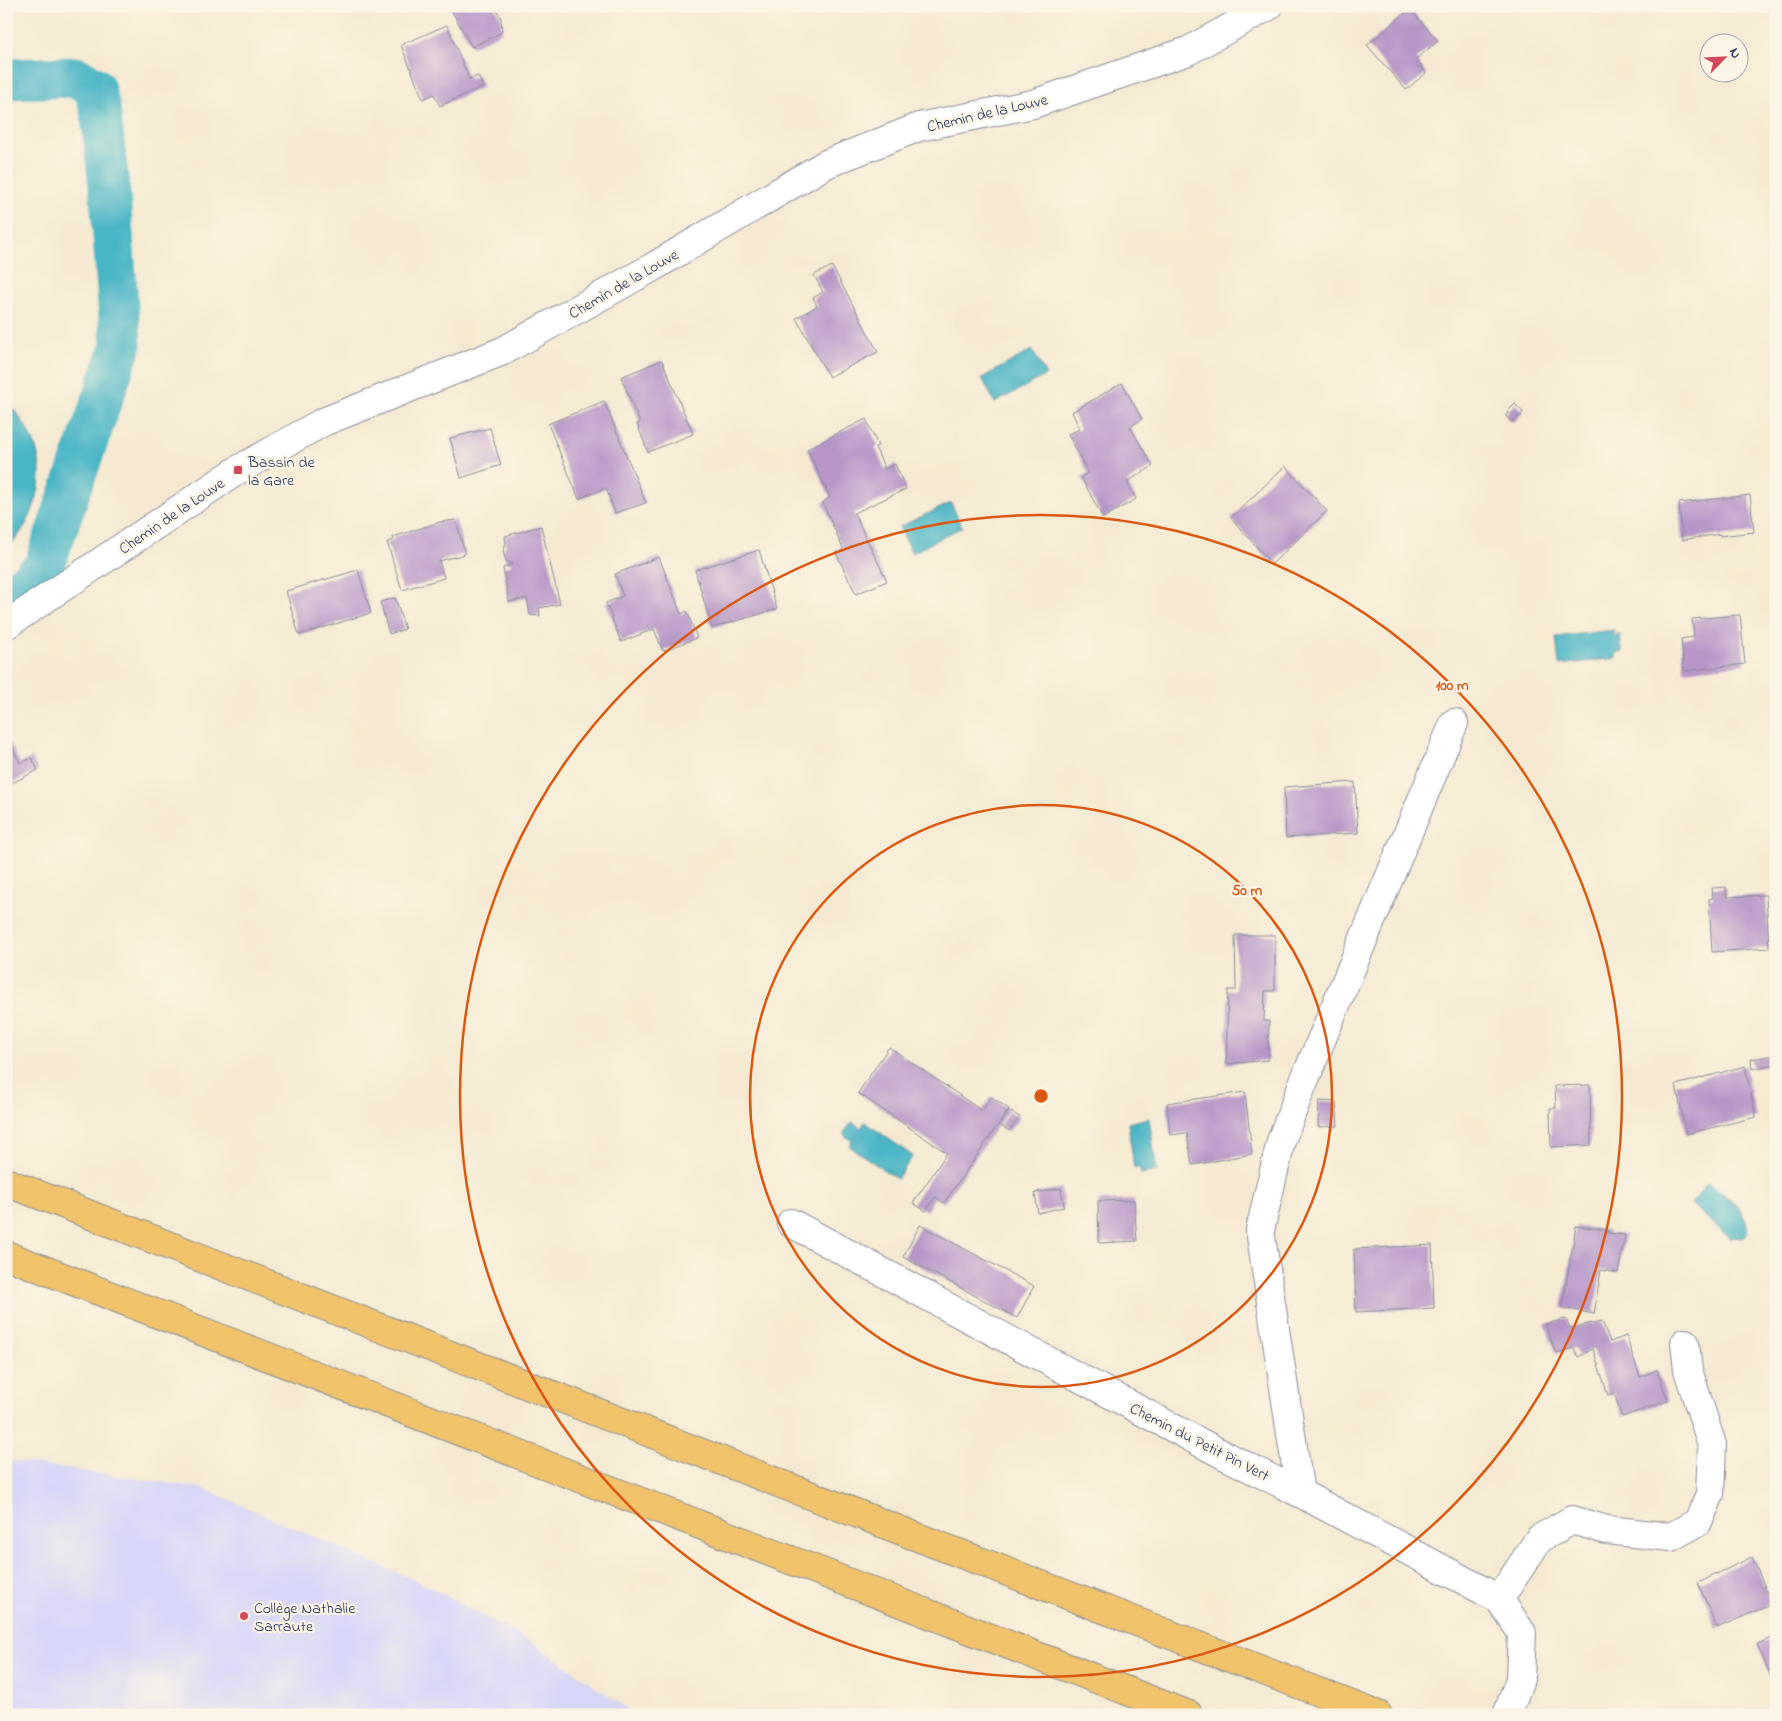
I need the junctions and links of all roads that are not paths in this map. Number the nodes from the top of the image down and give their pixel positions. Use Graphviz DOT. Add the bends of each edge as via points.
graph roads {
  1 [pos="1269,6"];
  2 [pos="6,625"];
  3 [pos="1454,722"];
  4 [pos="6,1182"];
  5 [pos="791,1223"];
  6 [pos="6,1255"];
  7 [pos="1685,1342"];
  8 [pos="1300,1493"];
  9 [pos="1500,1599"];
  10 [pos="1189,1715"];
  11 [pos="1378,1715"];
  12 [pos="1506,1715"];
  1 -- 2 [label="street, Chemin de la Louve" via="1188,51 1034,104 919,127 826,164 653,267 503,350 323,422 238,470"];
  3 -- 8 [label="street" via="1302,1086 1282,1141 1260,1230"];
  4 -- 11 [label="highway"];
  5 -- 8 [label="street, Chemin du Petit Pin Vert"];
  6 -- 10 [label="highway"];
  7 -- 9 [label="street" via="1688,1370 1712,1445 1710,1494 1698,1522 1671,1537 1607,1530 1572,1520 1539,1539"];
  8 -- 9 [label="street, Chemin du Petit Pin Vert"];
  9 -- 12 [label="street, Chemin du Petit Pin Vert" via="1522,1633 1520,1679"];
}
